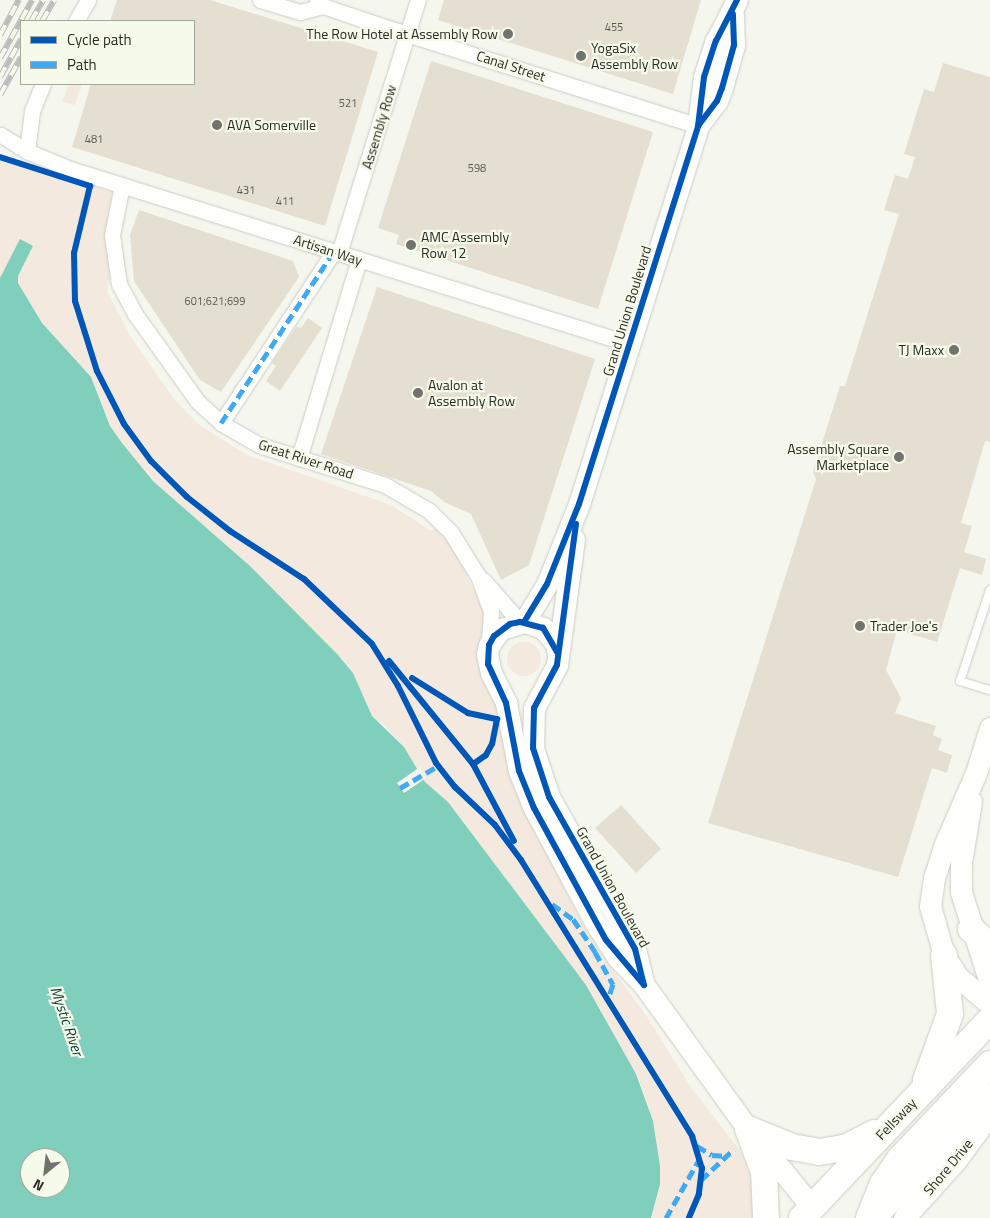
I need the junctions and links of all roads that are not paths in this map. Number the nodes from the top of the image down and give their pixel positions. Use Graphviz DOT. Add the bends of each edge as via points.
graph roads {
  1 [pos="88,0"];
  2 [pos="260,0"];
  3 [pos="418,0"];
  4 [pos="320,3"];
  5 [pos="735,7"];
  6 [pos="77,20"];
  7 [pos="407,34"];
  8 [pos="43,85"];
  9 [pos="698,126"];
  10 [pos="1,135"];
  11 [pos="27,151"];
  12 [pos="122,185"];
  13 [pos="337,252"];
  14 [pos="359,259"];
  15 [pos="630,344"];
  16 [pos="221,423"];
  17 [pos="298,458"];
  18 [pos="580,504"];
  19 [pos="478,576"];
  20 [pos="990,590"];
  21 [pos="522,622"];
  22 [pos="489,645"];
  23 [pos="558,654"];
  24 [pos="496,681"];
  25 [pos="546,684"];
  26 [pos="990,690"];
  27 [pos="990,728"];
  28 [pos="976,773"];
  29 [pos="981,938"];
  30 [pos="944,955"];
  31 [pos="990,983"];
  32 [pos="644,985"];
  33 [pos="990,1004"];
  34 [pos="990,1020"];
  35 [pos="990,1064"];
  36 [pos="920,1093"];
  37 [pos="990,1098"];
  38 [pos="990,1114"];
  39 [pos="896,1119"];
  40 [pos="748,1129"];
  41 [pos="813,1215"];
  42 [pos="766,1218"];
  43 [pos="871,1218"];
  44 [pos="904,1218"];
  1 -- 6 [label="street"];
  2 -- 4 [label="street, Canal Street" via="300,12"];
  3 -- 7 [label="street, Assembly Row"];
  4 -- 7 [label="street, Canal Street"];
  5 -- 9 [label="street, Grand Union Boulevard" via="716,41 704,77"];
  7 -- 9 [label="street, Canal Street"];
  7 -- 13 [label="street, Assembly Row"];
  8 -- 11 [label="street" via="32,111"];
  9 -- 15 [label="street, Grand Union Boulevard"];
  10 -- 11 [label="street, Artisan Way"];
  11 -- 12 [label="street, Artisan Way"];
  12 -- 13 [label="street, Artisan Way"];
  12 -- 16 [label="street, Great River Road" via="112,235 119,284 135,314 184,384"];
  13 -- 14 [label="street, Artisan Way"];
  13 -- 16 [label="street, Assembly Row"];
  14 -- 15 [label="street, Artisan Way"];
  14 -- 17 [label="street"];
  15 -- 18 [label="street, Grand Union Boulevard"];
  16 -- 17 [label="street, Great River Road" via="260,445"];
  17 -- 19 [label="street, Great River Road" via="385,485 414,500 450,532"];
  18 -- 21 [label="street, Grand Union Boulevard" via="547,584"];
  18 -- 23 [label="street, Grand Union Boulevard"];
  19 -- 21 [label="street, Great River Road"];
  19 -- 22 [label="street, Great River Road" via="491,611"];
  20 -- 26 [label="lane" via="960,681"];
  21 -- 22 [label="street" via="501,629"];
  21 -- 23 [label="street" via="543,628 556,644"];
  22 -- 24 [label="street, Grand Union Boulevard" via="488,664"];
  23 -- 25 [label="street" via="553,676"];
  24 -- 25 [label="street" via="510,690 526,693"];
  24 -- 32 [label="street, Grand Union Boulevard" via="506,703 519,771 534,808 602,934 618,958"];
  25 -- 32 [label="street, Grand Union Boulevard" via="532,720 533,748 539,772 549,797 635,949"];
  27 -- 28 [label="street"];
  28 -- 29 [label="street" via="960,877 964,907"];
  28 -- 30 [label="street" via="945,844 931,892 933,923"];
  29 -- 31 [label="street"];
  30 -- 33 [label="street" via="958,977"];
  30 -- 36 [label="highway" via="950,1014"];
  32 -- 40 [label="street, Grand Union Boulevard"];
  34 -- 36 [label="highway, Fellsway"];
  35 -- 43 [label="highway" via="895,1166"];
  36 -- 39 [label="highway, Fellsway"];
  37 -- 43 [label="highway"];
  38 -- 44 [label="street, Shore Drive" via="956,1160"];
  39 -- 40 [label="highway" via="857,1143 832,1152 805,1151"];
  39 -- 41 [label="highway, Fellsway"];
  40 -- 41 [label="street, Grand Union Boulevard"];
  40 -- 42 [label="highway" via="764,1172"];
}
